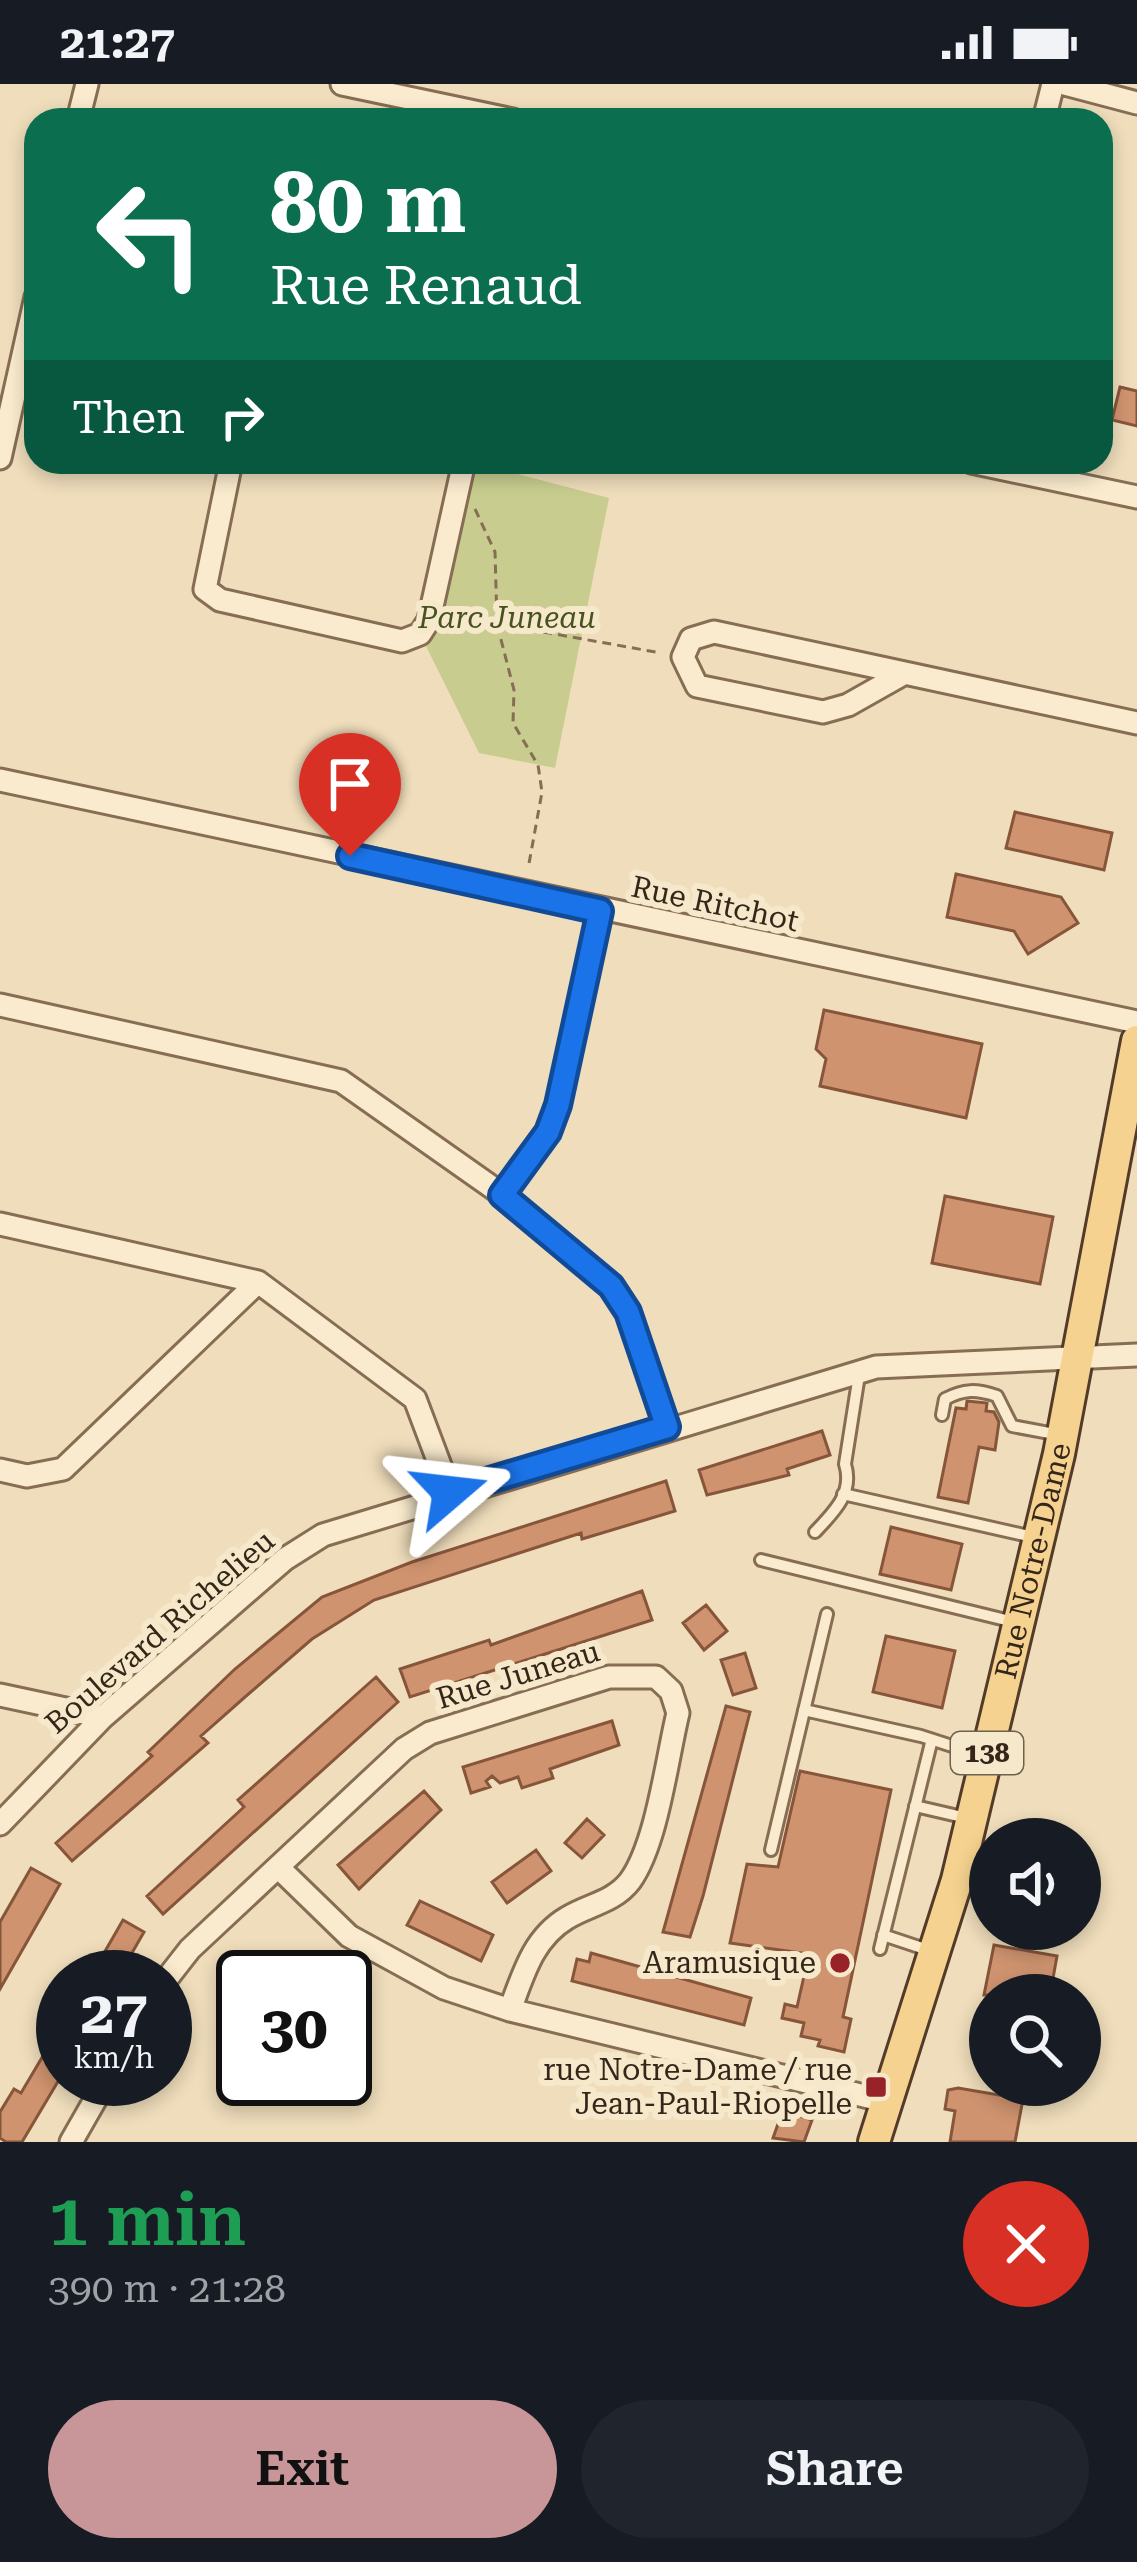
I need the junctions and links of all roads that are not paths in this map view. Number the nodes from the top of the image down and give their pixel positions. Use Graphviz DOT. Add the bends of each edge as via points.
graph roads {
  1 [pos="342,84"];
  2 [pos="1065,84"];
  3 [pos="1137,103"];
  4 [pos="456,108"];
  5 [pos="24,340"];
  6 [pos="6,405"];
  7 [pos="0,458"];
  8 [pos="229,474"];
  9 [pos="462,474"];
  10 [pos="1028,474"];
  11 [pos="1137,497"];
  12 [pos="902,674"];
  13 [pos="1137,723"];
  14 [pos="0,780"];
  15 [pos="600,911"];
  16 [pos="0,1005"];
  17 [pos="1137,1022"];
  18 [pos="1137,1041"];
  19 [pos="502,1195"];
  20 [pos="0,1224"];
  21 [pos="258,1282"];
  22 [pos="1137,1355"];
  23 [pos="1079,1359"];
  24 [pos="983,1361"];
  25 [pos="859,1372"];
  26 [pos="982,1391"];
  27 [pos="942,1415"];
  28 [pos="667,1427"];
  29 [pos="1063,1436"];
  30 [pos="0,1470"];
  31 [pos="450,1492"];
  32 [pos="844,1495"];
  33 [pos="814,1532"];
  34 [pos="1039,1539"];
  35 [pos="761,1560"];
  36 [pos="826,1615"];
  37 [pos="1018,1623"];
  38 [pos="0,1695"];
  39 [pos="804,1710"];
  40 [pos="104,1717"];
  41 [pos="931,1743"];
  42 [pos="986,1757"];
  43 [pos="915,1805"];
  44 [pos="969,1818"];
  45 [pos="971,1818"];
  46 [pos="0,1824"];
  47 [pos="969,1826"];
  48 [pos="772,1850"];
  49 [pos="279,1868"];
  50 [pos="883,1936"];
  51 [pos="880,1949"];
  52 [pos="189,1950"];
  53 [pos="935,1952"];
  54 [pos="510,2010"];
  55 [pos="889,2102"];
  56 [pos="92,2106"];
  57 [pos="71,2142"];
  58 [pos="874,2142"];
  1 -- 4 [label="street"];
  2 -- 3 [label="street"];
  5 -- 6 [label="street"];
  6 -- 7 [label="street"];
  8 -- 9 [label="street" via="205,589 220,600 402,640 429,620"];
  10 -- 11 [label="street"];
  12 -- 12 [label="street" via="714,632 691,639 683,657 697,686 810,712 848,705"];
  12 -- 13 [label="street"];
  14 -- 15 [label="street, Rue Ritchot"];
  15 -- 17 [label="street, Rue Ritchot"];
  15 -- 19 [label="street" via="558,1105"];
  16 -- 19 [label="street" via="341,1081"];
  18 -- 23 [label="main road, Rue Notre-Dame / 138"];
  19 -- 28 [label="street" via="611,1286 628,1312"];
  20 -- 21 [label="street"];
  21 -- 30 [label="street" via="63,1468 27,1476"];
  21 -- 31 [label="street" via="415,1399"];
  22 -- 23 [label="street, Boulevard Richelieu"];
  23 -- 24 [label="street, Boulevard Richelieu"];
  23 -- 29 [label="main road, Rue Notre-Dame / 138"];
  24 -- 25 [label="street, Boulevard Richelieu"];
  24 -- 26 [label="lane"];
  25 -- 28 [label="street, Boulevard Richelieu"];
  25 -- 32 [label="lane"];
  26 -- 27 [label="lane" via="945,1399"];
  26 -- 29 [label="lane" via="997,1396 1012,1426"];
  28 -- 31 [label="street, Boulevard Richelieu"];
  29 -- 34 [label="main road, Rue Notre-Dame / 138"];
  31 -- 40 [label="street, Boulevard Richelieu" via="323,1535 285,1559"];
  32 -- 33 [label="lane"];
  32 -- 34 [label="lane"];
  34 -- 37 [label="main road, Rue Notre-Dame / 138"];
  35 -- 37 [label="lane"];
  36 -- 39 [label="lane"];
  37 -- 42 [label="main road, Rue Notre-Dame / 138"];
  38 -- 40 [label="street"];
  39 -- 41 [label="lane"];
  39 -- 48 [label="lane"];
  40 -- 46 [label="street, Boulevard Richelieu"];
  41 -- 42 [label="lane"];
  41 -- 43 [label="lane"];
  42 -- 45 [label="main road, Rue Notre-Dame / 138"];
  43 -- 44 [label="lane"];
  43 -- 50 [label="lane"];
  47 -- 53 [label="main road, Rue Notre-Dame / 138"];
  49 -- 52 [label="street, Rue Juneau"];
  49 -- 54 [label="street" via="349,1936 389,1962"];
  49 -- 54 [label="street, Rue Juneau" via="430,1733 609,1677 656,1677 678,1712 643,1855 612,1898 564,1919 541,1941"];
  50 -- 51 [label="lane"];
  50 -- 53 [label="lane"];
  53 -- 55 [label="main road, Rue Notre-Dame / 138"];
  54 -- 55 [label="street"];
  55 -- 58 [label="main road, Rue Notre-Dame / 138"];
  56 -- 57 [label="street"];
}
